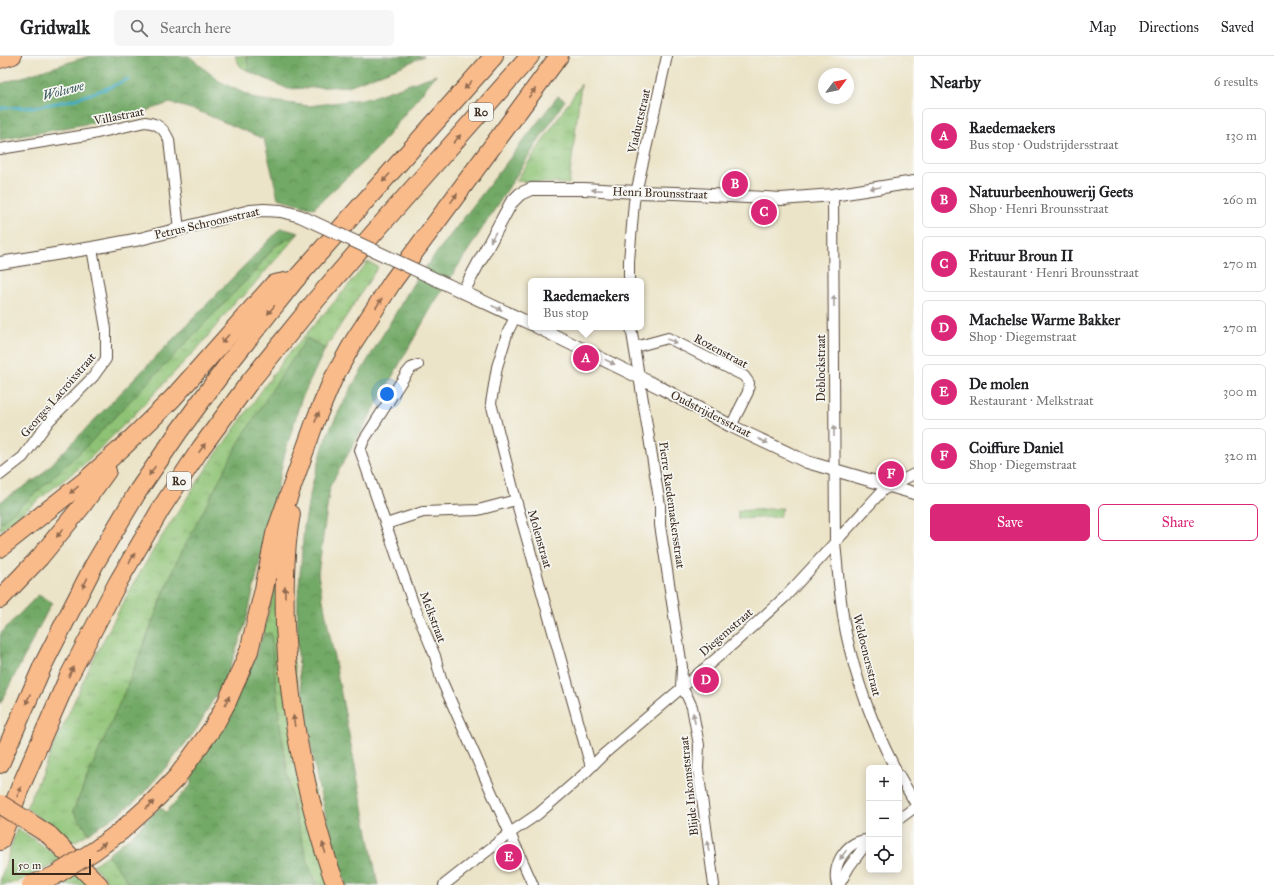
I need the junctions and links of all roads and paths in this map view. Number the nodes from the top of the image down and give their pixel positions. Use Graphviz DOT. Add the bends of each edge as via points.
graph roads {
  1 [pos="13,56"];
  2 [pos="494,56"];
  3 [pos="530,56"];
  4 [pos="559,56"];
  5 [pos="667,56"];
  6 [pos="0,60"];
  7 [pos="0,149"];
  8 [pos="914,182"];
  9 [pos="636,192"];
  10 [pos="833,195"];
  11 [pos="178,230"];
  12 [pos="92,248"];
  13 [pos="0,263"];
  14 [pos="629,278"];
  15 [pos="295,280"];
  16 [pos="463,292"];
  17 [pos="515,317"];
  18 [pos="528,323"];
  19 [pos="543,330"];
  20 [pos="632,330"];
  21 [pos="635,347"];
  22 [pos="418,365"];
  23 [pos="639,377"];
  24 [pos="731,426"];
  25 [pos="124,446"];
  26 [pos="304,454"];
  27 [pos="834,470"];
  28 [pos="914,474"];
  29 [pos="0,475"];
  30 [pos="890,487"];
  31 [pos="914,493"];
  32 [pos="516,500"];
  33 [pos="386,524"];
  34 [pos="835,542"];
  35 [pos="0,548"];
  36 [pos="0,599"];
  37 [pos="681,687"];
  38 [pos="0,764"];
  39 [pos="894,765"];
  40 [pos="591,767"];
  41 [pos="902,780"];
  42 [pos="914,801"];
  43 [pos="0,804"];
  44 [pos="914,808"];
  45 [pos="902,817"];
  46 [pos="510,833"];
  47 [pos="866,840"];
  48 [pos="0,841"];
  49 [pos="31,885"];
  50 [pos="99,885"];
  51 [pos="336,885"];
  52 [pos="444,885"];
  53 [pos="533,885"];
  54 [pos="714,885"];
  55 [pos="838,885"];
  1 -- 6 [label="highway"];
  2 -- 15 [label="highway, R0, one-way"];
  48 -- 3 [label="highway, R0, one-way" via="68,678 118,582 162,507 197,455 248,384 316,300"];
  26 -- 4 [label="highway, one-way" via="333,379 354,341 393,281"];
  5 -- 9 [label="street, Viaductstraat"];
  7 -- 11 [label="street, Villastraat" via="93,134 145,122 160,126 169,140"];
  8 -- 10 [label="street, Henri Brounsstraat, one-way"];
  9 -- 10 [label="street, Henri Brounsstraat" via="781,199"];
  9 -- 14 [label="street"];
  9 -- 16 [label="street, Henri Brounsstraat, one-way" via="531,189 520,194 511,203"];
  27 -- 10 [label="street, Deblockstraat, one-way"];
  11 -- 12 [label="street, Petrus Schroonsstraat"];
  11 -- 16 [label="street, Petrus Schroonsstraat, bridge" via="250,211 281,211 300,216"];
  12 -- 13 [label="street, Petrus Schroonsstraat"];
  12 -- 29 [label="street, Georges Lacroixstraat" via="106,329 106,359 93,377 49,421 23,457"];
  15 -- 25 [label="highway, one-way" via="274,284 173,398"];
  15 -- 38 [label="highway, R0, one-way" via="226,367 138,491 94,565 43,664"];
  16 -- 17 [label="street, one-way"];
  17 -- 18 [label="street"];
  17 -- 32 [label="street, Molenstraat" via="497,367 492,403"];
  19 -- 23 [label="street, Oudstrijdersstraat, one-way"];
  20 -- 21 [label="street, Pierre Raedemaekersstraat"];
  21 -- 23 [label="street, Pierre Raedemaekersstraat"];
  21 -- 24 [label="street, Rozenstraat, one-way" via="668,338 744,376 749,383 748,392"];
  22 -- 33 [label="street, Melkstraat" via="406,374 361,445 360,450"];
  23 -- 24 [label="street, Oudstrijdersstraat"];
  23 -- 37 [label="street, Pierre Raedemaekersstraat" via="682,667"];
  24 -- 27 [label="street, Oudstrijdersstraat, one-way" via="807,462"];
  25 -- 35 [label="highway, one-way" via="86,480"];
  25 -- 36 [label="highway, one-way" via="82,507 40,558"];
  49 -- 26 [label="highway, one-way, bridge" via="54,876 121,831 152,804 177,777 214,726 249,651 275,534"];
  51 -- 26 [label="highway, one-way" via="306,784 288,676 284,594 286,554 290,517"];
  27 -- 30 [label="street, Oudstrijdersstraat"];
  27 -- 34 [label="street, Deblockstraat"];
  28 -- 30 [label="street, Diegemstraat"];
  30 -- 31 [label="street, Oudstrijdersstraat"];
  30 -- 34 [label="street, Diegemstraat" via="883,490"];
  32 -- 33 [label="street" via="478,510 423,512"];
  32 -- 40 [label="street, Molenstraat"];
  33 -- 46 [label="street, Melkstraat" via="413,603 435,656 441,679"];
  34 -- 37 [label="street, Diegemstraat" via="785,598"];
  34 -- 39 [label="street, Weldoenersstraat" via="846,634 874,726"];
  37 -- 40 [label="street, Diegemstraat"];
  54 -- 37 [label="street, Blijde Inkomststraat, one-way" via="698,769 699,745 692,707"];
  40 -- 46 [label="street, Diegemstraat" via="538,814"];
  41 -- 42 [label="street"];
  43 -- 50 [label="highway, bridge" via="49,835"];
  44 -- 45 [label="street"];
  46 -- 52 [label="street, Diegemstraat"];
  46 -- 53 [label="street, Melkstraat"];
  47 -- 55 [label="street" via="853,843 842,854 834,878"];
}
